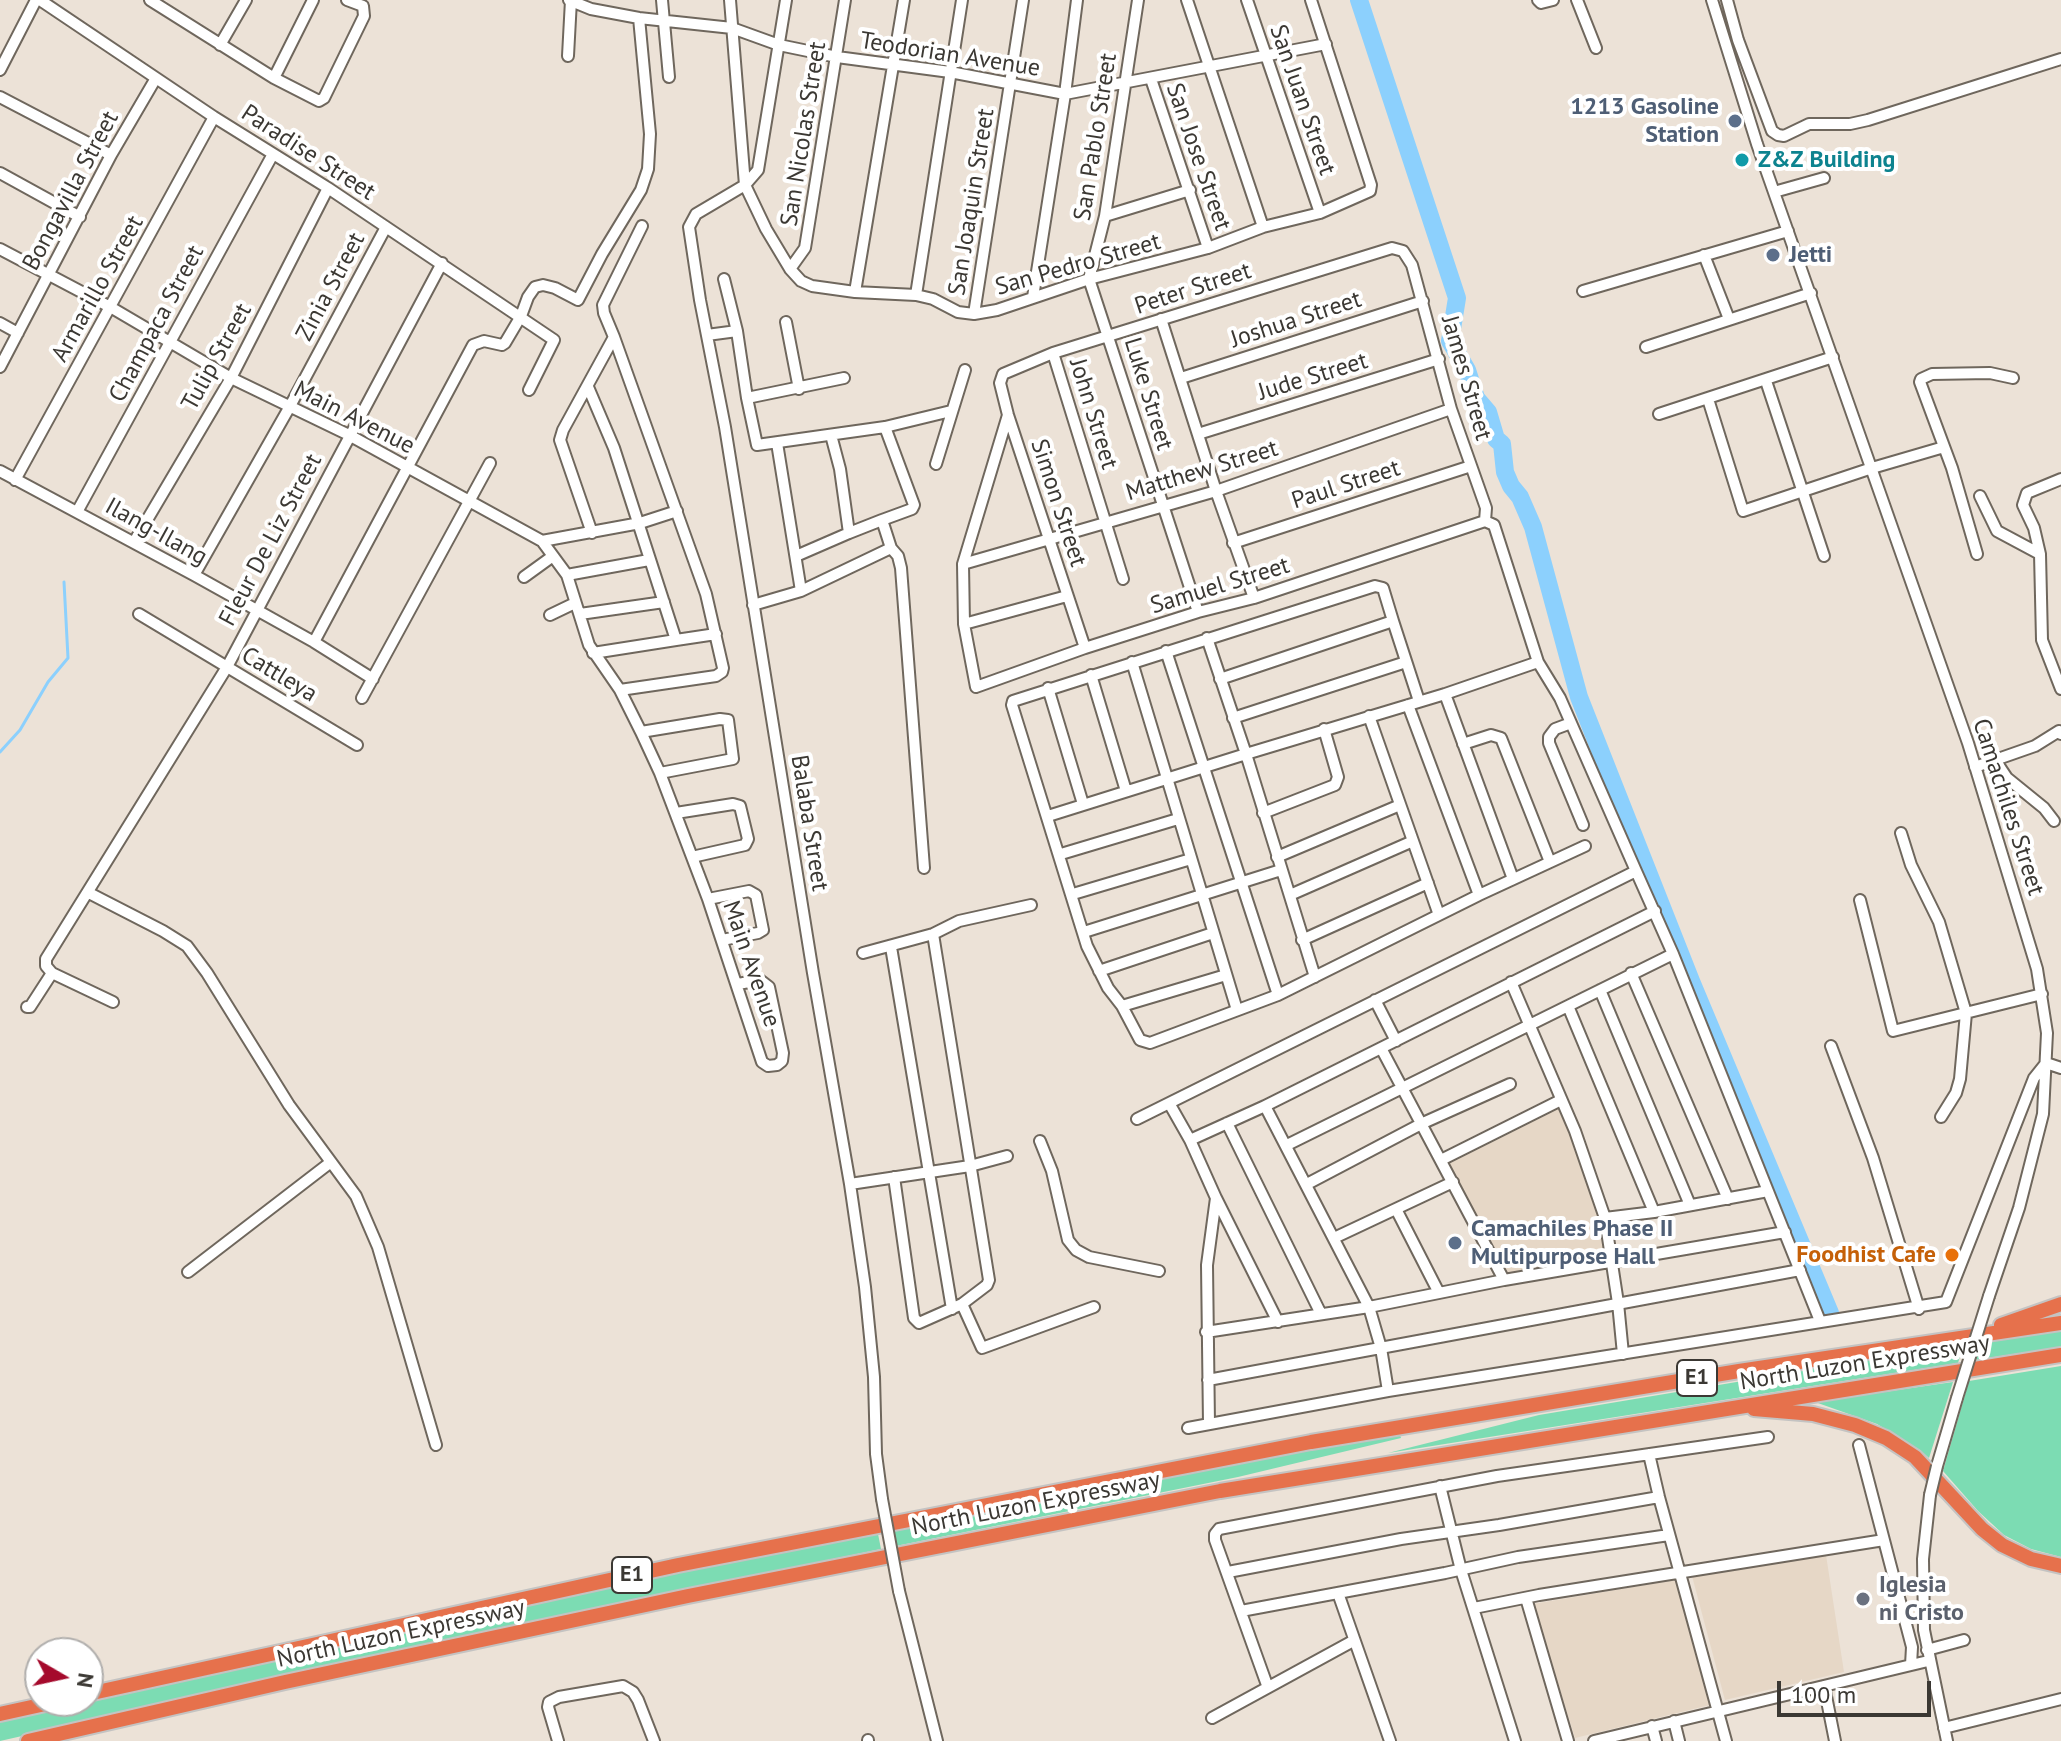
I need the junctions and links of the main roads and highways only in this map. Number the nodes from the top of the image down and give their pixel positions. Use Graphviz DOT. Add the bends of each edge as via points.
graph roads {
  1 [pos="2061,1304"];
  2 [pos="2061,1323"];
  3 [pos="1958,1338"];
  4 [pos="2061,1355"];
  5 [pos="1718,1409"];
  6 [pos="2061,1566"];
  7 [pos="104,1691"];
  8 [pos="24,1709"];
  9 [pos="0,1714"];
  10 [pos="28,1741"];
  1 -- 3 [label="highway, E1"];
  2 -- 3 [label="highway, North Luzon Expressway / E1"];
  3 -- 7 [label="highway, North Luzon Expressway / E1" via="1282,1447 678,1565"];
  4 -- 5 [label="highway, North Luzon Expressway / E1"];
  5 -- 6 [label="highway, E1" via="1813,1414 1876,1433 1915,1457 2002,1545"];
  5 -- 10 [label="highway, North Luzon Expressway / E1" via="1046,1524 489,1638"];
  8 -- 9 [label="highway"];
}
